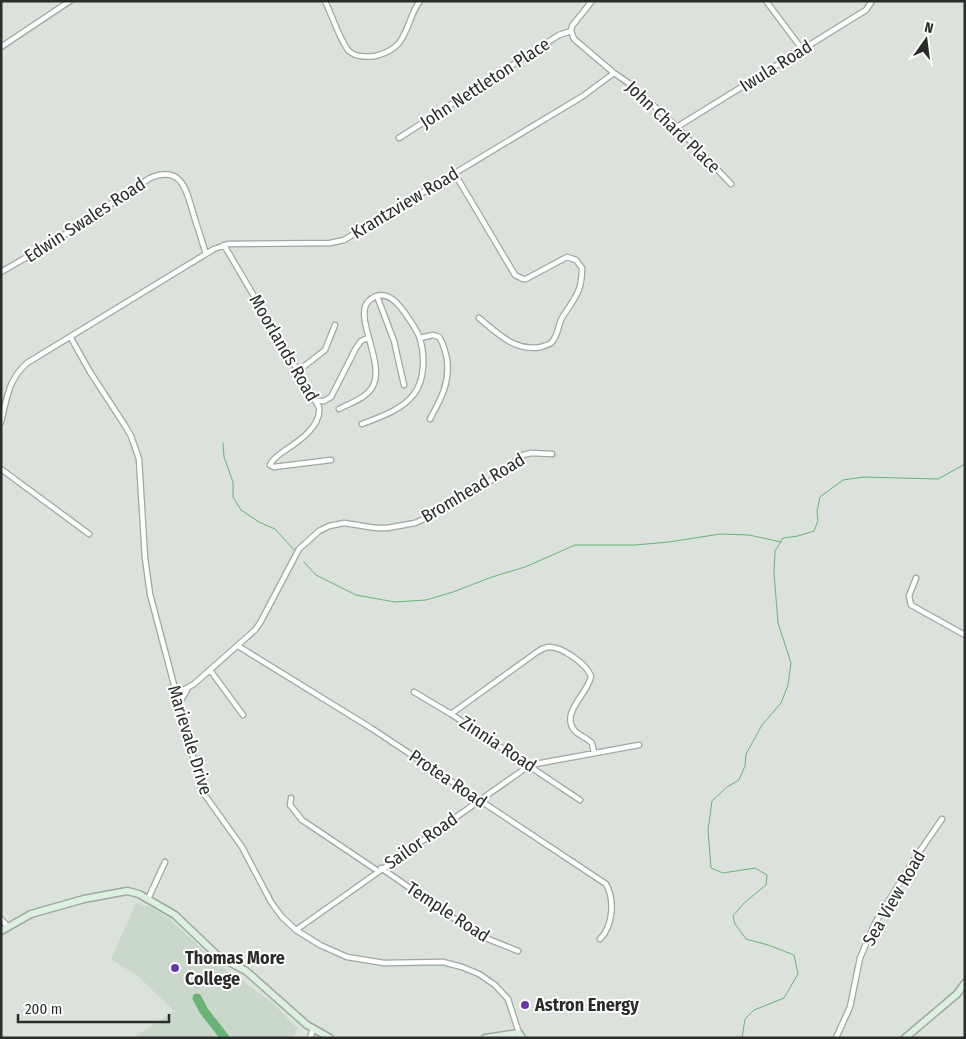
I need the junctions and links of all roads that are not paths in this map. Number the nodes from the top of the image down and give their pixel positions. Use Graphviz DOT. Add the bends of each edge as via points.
graph roads {
  1 [pos="70,1"];
  2 [pos="325,1"];
  3 [pos="420,1"];
  4 [pos="592,1"];
  5 [pos="766,1"];
  6 [pos="872,1"];
  7 [pos="571,31"];
  8 [pos="1,47"];
  9 [pos="802,49"];
  10 [pos="614,73"];
  11 [pos="677,127"];
  12 [pos="399,138"];
  13 [pos="455,174"];
  14 [pos="731,184"];
  15 [pos="224,245"];
  16 [pos="206,254"];
  17 [pos="1,272"];
  18 [pos="377,296"];
  19 [pos="479,318"];
  20 [pos="336,325"];
  21 [pos="71,338"];
  22 [pos="368,338"];
  23 [pos="420,338"];
  24 [pos="298,371"];
  25 [pos="404,385"];
  26 [pos="316,400"];
  27 [pos="339,409"];
  28 [pos="430,419"];
  29 [pos="1,422"];
  30 [pos="362,424"];
  31 [pos="552,454"];
  32 [pos="331,460"];
  33 [pos="1,469"];
  34 [pos="89,534"];
  35 [pos="916,578"];
  36 [pos="965,635"];
  37 [pos="238,646"];
  38 [pos="210,670"];
  39 [pos="188,689"];
  40 [pos="414,692"];
  41 [pos="176,694"];
  42 [pos="179,704"];
  43 [pos="243,714"];
  44 [pos="452,714"];
  45 [pos="639,745"];
  46 [pos="594,753"];
  47 [pos="530,765"];
  48 [pos="291,798"];
  49 [pos="480,800"];
  50 [pos="580,800"];
  51 [pos="942,819"];
  52 [pos="165,862"];
  53 [pos="380,869"];
  54 [pos="148,899"];
  55 [pos="1,920"];
  56 [pos="305,922"];
  57 [pos="8,927"];
  58 [pos="296,930"];
  59 [pos="1,931"];
  60 [pos="305,936"];
  61 [pos="600,939"];
  62 [pos="518,951"];
  63 [pos="965,983"];
  64 [pos="313,1029"];
  65 [pos="521,1035"];
  66 [pos="488,1037"];
  67 [pos="310,1038"];
  68 [pos="330,1038"];
  69 [pos="836,1038"];
  70 [pos="905,1038"];
  1 -- 8 [label="street"];
  2 -- 3 [label="street" via="347,48 356,55 370,56 385,53 396,46"];
  4 -- 7 [label="street" via="574,22"];
  5 -- 9 [label="street"];
  6 -- 9 [label="street, Iwula Road" via="866,10"];
  7 -- 10 [label="street, John Chard Place" via="574,39"];
  7 -- 12 [label="street, John Nettleton Place" via="559,35"];
  9 -- 11 [label="street, Iwula Road"];
  10 -- 11 [label="street, John Chard Place"];
  10 -- 13 [label="street, Krantzview Road" via="583,96"];
  11 -- 14 [label="street, John Chard Place"];
  13 -- 15 [label="street, Krantzview Road" via="344,240"];
  13 -- 19 [label="street" via="515,275 526,279 567,257 576,260 582,268 579,293 563,316 550,344 535,348 518,346"];
  15 -- 16 [label="street, Krantzview Road"];
  15 -- 24 [label="street, Moorlands Road"];
  16 -- 17 [label="street, Edwin Swales Road" via="185,186 176,177 163,174 143,182"];
  16 -- 21 [label="street, Krantzview Road"];
  18 -- 22 [label="street" via="368,302 364,312"];
  18 -- 23 [label="street" via="387,296 396,301"];
  18 -- 25 [label="street" via="394,341"];
  20 -- 24 [label="street" via="325,350"];
  21 -- 29 [label="street, Krantzview Road" via="27,363 15,375"];
  21 -- 41 [label="street, Marievale Drive" via="131,436 139,459 150,594"];
  22 -- 26 [label="street" via="356,348 331,397 324,401"];
  22 -- 27 [label="street" via="377,372 374,384 361,398"];
  23 -- 28 [label="street" via="440,337 448,368 445,390"];
  23 -- 30 [label="street" via="423,371 415,393 386,414"];
  24 -- 26 [label="street, Moorlands Road"];
  26 -- 32 [label="street, Moorlands Road" via="320,412 316,422 270,465 274,468"];
  31 -- 37 [label="street, Bromhead Road" via="523,455 495,478 415,522 387,528 336,523 319,531 299,549 260,623"];
  33 -- 34 [label="street"];
  35 -- 36 [label="street" via="909,596 911,605"];
  37 -- 38 [label="street, Bromhead Road"];
  37 -- 49 [label="street, Protea Road"];
  38 -- 39 [label="street, Bromhead Road"];
  38 -- 43 [label="street"];
  39 -- 41 [label="street, Bromhead Road"];
  39 -- 42 [label="street"];
  40 -- 44 [label="street, Zinnia Road"];
  41 -- 42 [label="street, Marievale Drive"];
  42 -- 58 [label="street, Marievale Drive" via="202,791 242,847 277,911"];
  44 -- 46 [label="street" via="537,652 555,648 584,665 591,676 571,718 574,730 592,743"];
  44 -- 47 [label="street, Zinnia Road"];
  45 -- 46 [label="street, Sailor Road"];
  46 -- 47 [label="street, Sailor Road"];
  47 -- 49 [label="street, Sailor Road"];
  47 -- 50 [label="street, Zinnia Road"];
  48 -- 53 [label="street, Temple Road" via="290,804 302,820"];
  49 -- 53 [label="street, Sailor Road"];
  49 -- 61 [label="street, Protea Road" via="606,884 610,897 610,921 606,934"];
  51 -- 69 [label="street, Sea View Road" via="874,925 860,958 850,1007"];
  52 -- 54 [label="street"];
  53 -- 56 [label="street, Sailor Road"];
  53 -- 62 [label="street, Temple Road" via="478,935"];
  54 -- 57 [label="main road" via="127,891 110,893 31,914"];
  54 -- 64 [label="main road" via="175,915 218,956 246,971"];
  55 -- 57 [label="street"];
  56 -- 58 [label="street, Sailor Road"];
  56 -- 60 [label="street"];
  57 -- 59 [label="main road"];
  58 -- 60 [label="street, Marievale Drive"];
  60 -- 65 [label="street, Marievale Drive" via="338,954 355,959 384,963 443,962 471,971 495,985 508,999"];
  63 -- 70 [label="main road" via="957,994"];
  64 -- 67 [label="street"];
  64 -- 68 [label="main road"];
  65 -- 66 [label="main road"];
}
